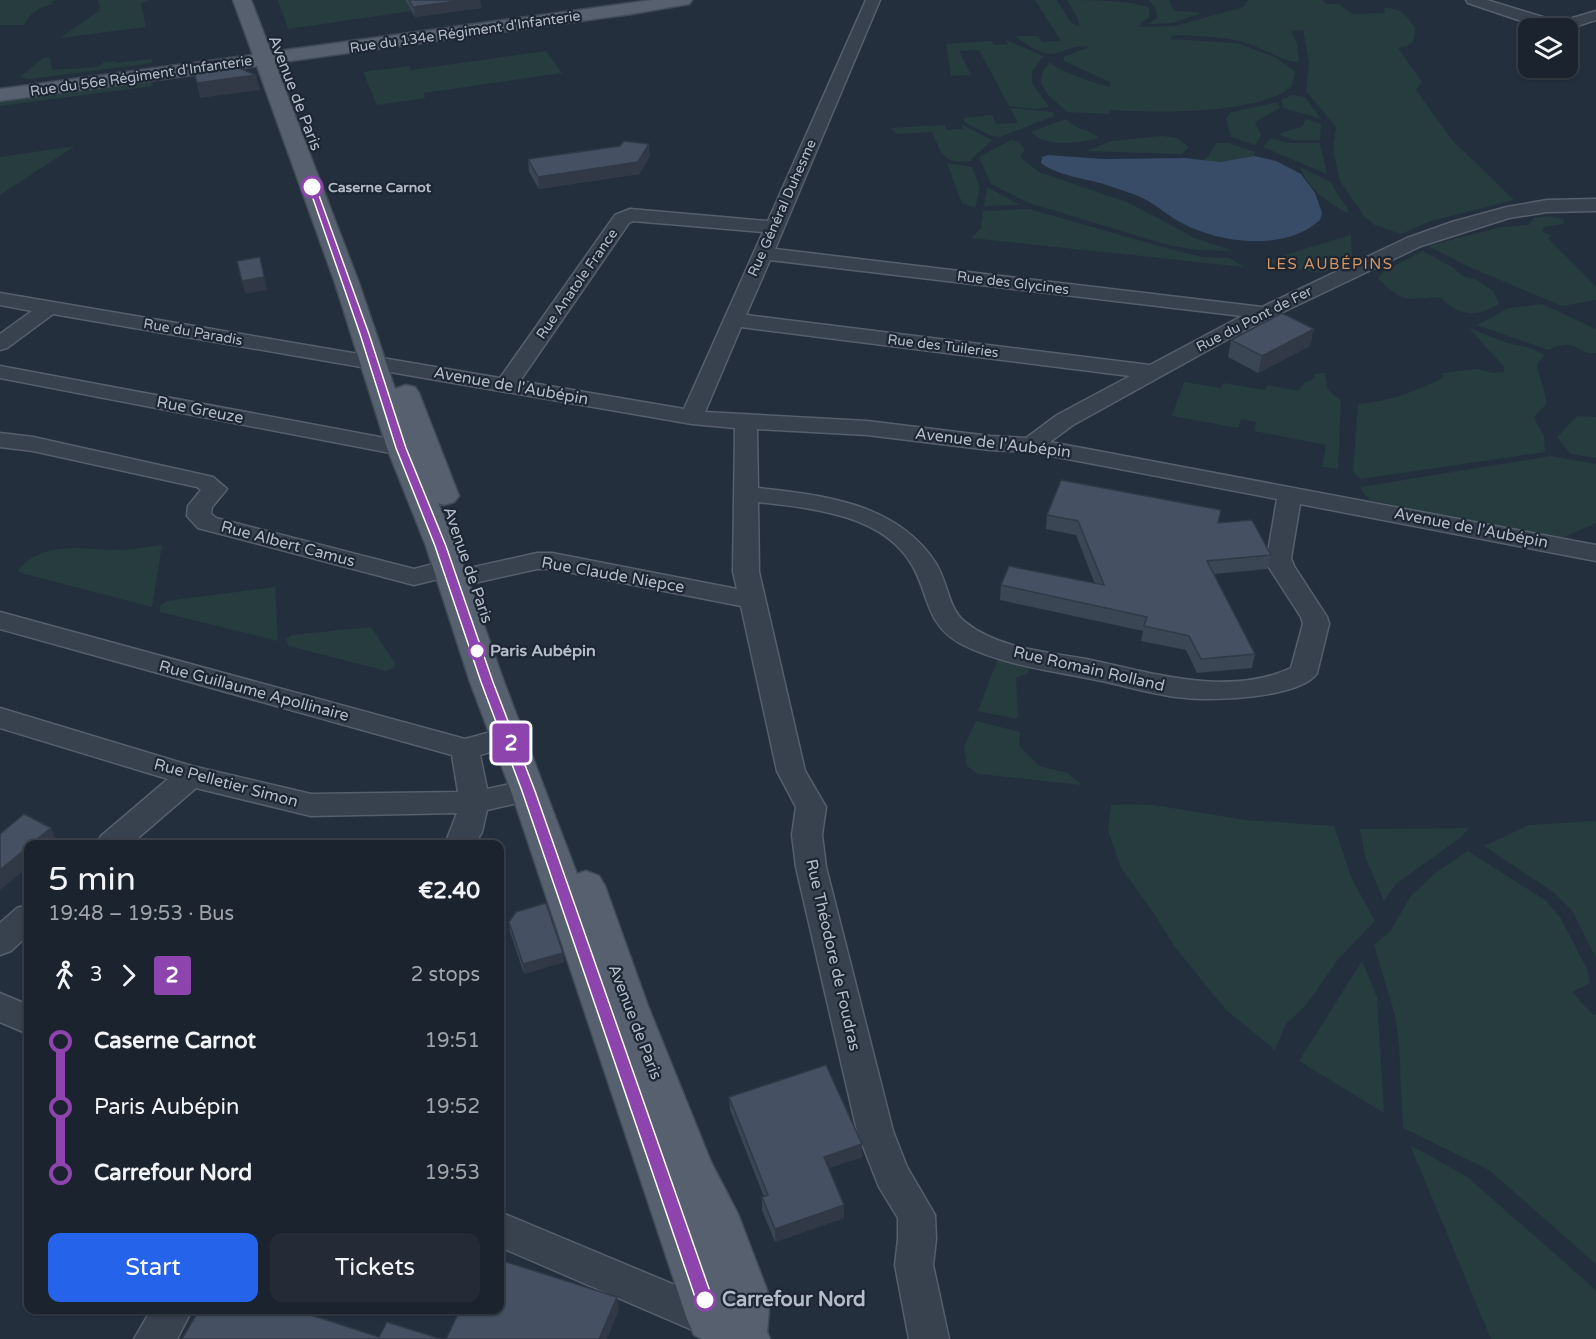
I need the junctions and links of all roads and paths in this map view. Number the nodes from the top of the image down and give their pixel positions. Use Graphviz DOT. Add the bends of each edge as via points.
graph roads {
  1 [pos="242,0"];
  2 [pos="261,0"];
  3 [pos="649,0"];
  4 [pos="683,0"];
  5 [pos="873,0"];
  6 [pos="1473,0"];
  7 [pos="1593,8"];
  8 [pos="272,55"];
  9 [pos="0,89"];
  10 [pos="0,95"];
  11 [pos="1596,205"];
  12 [pos="1547,206"];
  13 [pos="1593,225"];
  14 [pos="774,227"];
  15 [pos="762,253"];
  16 [pos="0,299"];
  17 [pos="50,307"];
  18 [pos="379,313"];
  19 [pos="1264,313"];
  20 [pos="733,320"];
  21 [pos="0,344"];
  22 [pos="387,360"];
  23 [pos="0,372"];
  24 [pos="1153,372"];
  25 [pos="506,385"];
  26 [pos="692,417"];
  27 [pos="746,423"];
  28 [pos="1,440"];
  29 [pos="1031,445"];
  30 [pos="401,448"];
  31 [pos="747,494"];
  32 [pos="1290,494"];
  33 [pos="1596,553"];
  34 [pos="462,572"];
  35 [pos="752,600"];
  36 [pos="0,620"];
  37 [pos="0,718"];
  38 [pos="508,737"];
  39 [pos="465,749"];
  40 [pos="191,776"];
  41 [pos="529,791"];
  42 [pos="475,802"];
  43 [pos="117,840"];
  44 [pos="463,840"];
  45 [pos="24,921"];
  46 [pos="0,942"];
  47 [pos="0,1007"];
  48 [pos="24,1018"];
  49 [pos="504,1231"];
  50 [pos="170,1314"];
  51 [pos="733,1330"];
  52 [pos="154,1339"];
  53 [pos="930,1339"];
  1 -- 8 [label="main road, Avenue de Paris"];
  2 -- 8 [label="main road, Avenue de Paris"];
  3 -- 8 [label="main road, Rue du 134e Régiment d'Infanterie"];
  4 -- 8 [label="main road, Rue du 134e Régiment d'Infanterie"];
  5 -- 14 [label="street, Rue Général Duhesme"];
  6 -- 7 [label="street" via="1560,27"];
  8 -- 9 [label="main road, Rue du 56e Régiment d'Infanterie"];
  8 -- 10 [label="main road, Rue du 56e Régiment d'Infanterie"];
  8 -- 18 [label="main road, Avenue de Paris"];
  8 -- 22 [label="main road, Avenue de Paris"];
  11 -- 12 [label="street, Rue du Pont de Fer"];
  12 -- 13 [label="street"];
  12 -- 19 [label="street, Rue du Pont de Fer" via="1438,232"];
  14 -- 15 [label="street, Rue Général Duhesme"];
  14 -- 25 [label="street, Rue Anatole France" via="630,215 622,219"];
  15 -- 19 [label="street, Rue des Glycines"];
  15 -- 20 [label="street, Rue Général Duhesme"];
  16 -- 17 [label="street, Rue du Paradis"];
  17 -- 21 [label="street"];
  17 -- 22 [label="street, Rue du Paradis"];
  19 -- 24 [label="street, Rue du Pont de Fer"];
  20 -- 24 [label="street, Rue des Tuileries"];
  20 -- 26 [label="street, Rue Général Duhesme"];
  22 -- 25 [label="street, Avenue de l'Aubépin"];
  22 -- 30 [label="main road, Avenue de Paris"];
  22 -- 34 [label="main road, Avenue de Paris" via="414,417"];
  23 -- 30 [label="street, Rue Greuze"];
  24 -- 29 [label="street, Rue du Pont de Fer" via="1065,420"];
  25 -- 26 [label="street, Avenue de l'Aubépin"];
  26 -- 27 [label="street, Avenue de l'Aubépin"];
  27 -- 29 [label="street, Avenue de l'Aubépin" via="867,428"];
  27 -- 31 [label="street, Rue Théodore de Foudras"];
  28 -- 34 [label="street, Rue Albert Camus" via="205,482 215,489 200,506 199,516 207,523 414,577"];
  29 -- 32 [label="street, Avenue de l'Aubépin"];
  30 -- 34 [label="main road, Avenue de Paris"];
  31 -- 32 [label="street, Rue Romain Rolland" via="840,508 892,531 926,565 947,619 974,638 1018,653 1200,690 1271,684 1303,673 1316,624 1279,558"];
  31 -- 35 [label="street, Rue Théodore de Foudras" via="746,572"];
  32 -- 33 [label="street, Avenue de l'Aubépin"];
  34 -- 35 [label="street, Rue Claude Niepce" via="552,561"];
  34 -- 38 [label="main road, Avenue de Paris"];
  34 -- 51 [label="main road, Avenue de Paris" via="486,618 628,1006 746,1298"];
  35 -- 53 [label="street, Rue Théodore de Foudras" via="789,761 811,807 807,835 811,867 875,1131 892,1175 916,1215 914,1265"];
  36 -- 39 [label="street, Rue Guillaume Apollinaire"];
  37 -- 40 [label="street, Rue Pelletier Simon"];
  38 -- 39 [label="street"];
  38 -- 41 [label="main road, Avenue de Paris"];
  39 -- 42 [label="street"];
  40 -- 42 [label="street, Rue Pelletier Simon" via="311,805"];
  40 -- 43 [label="street"];
  41 -- 42 [label="street, Rue Pelletier Simon"];
  41 -- 51 [label="main road, Avenue de Paris"];
  42 -- 44 [label="street"];
  45 -- 46 [label="street"];
  47 -- 48 [label="street"];
  49 -- 51 [label="street"];
  50 -- 52 [label="street"];
}
